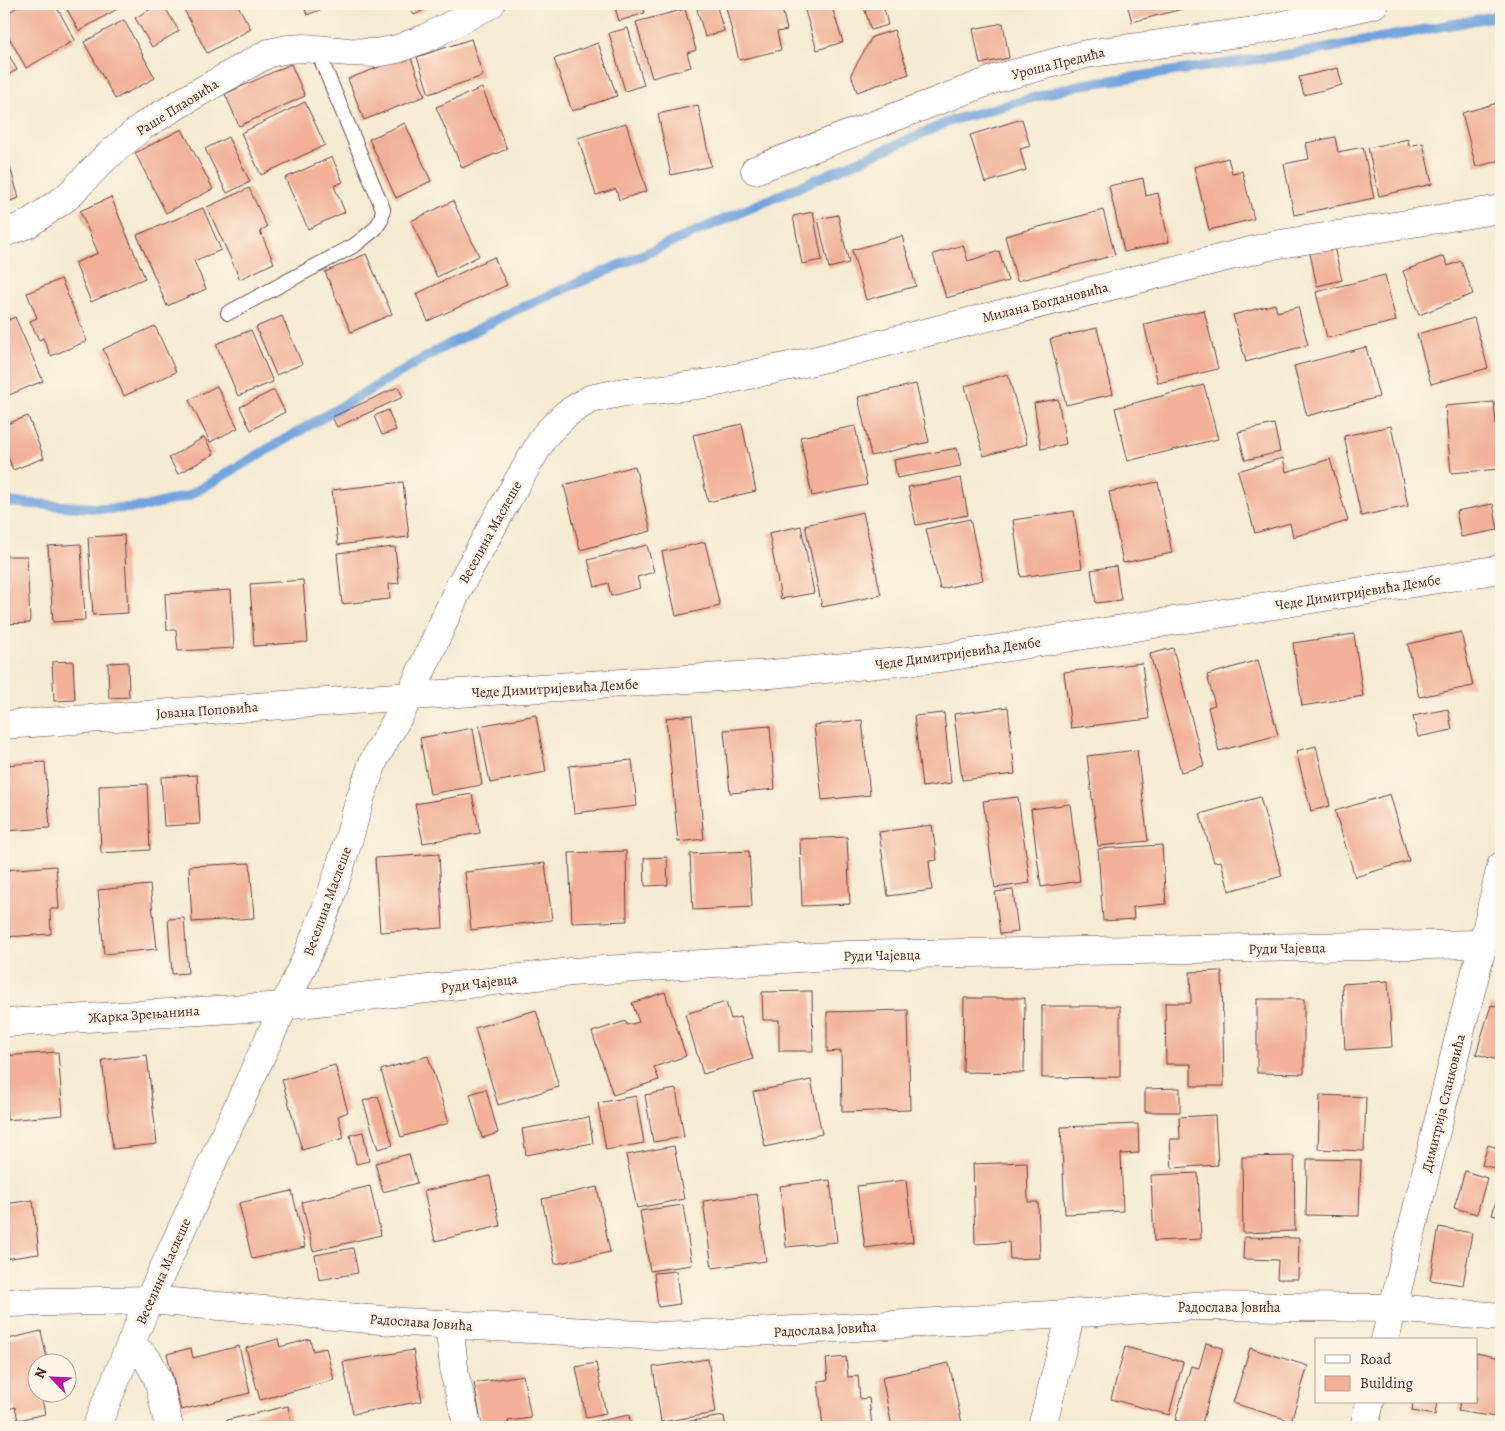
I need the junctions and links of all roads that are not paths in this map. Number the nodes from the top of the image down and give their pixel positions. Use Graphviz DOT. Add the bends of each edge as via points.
graph roads {
  1 [pos="491,4"];
  2 [pos="1374,4"];
  3 [pos="317,50"];
  4 [pos="755,170"];
  5 [pos="1501,209"];
  6 [pos="4,233"];
  7 [pos="228,313"];
  8 [pos="590,399"];
  9 [pos="1501,569"];
  10 [pos="410,696"];
  11 [pos="4,725"];
  12 [pos="1501,866"];
  13 [pos="1484,944"];
  14 [pos="284,1006"];
  15 [pos="4,1023"];
  16 [pos="149,1300"];
  17 [pos="4,1304"];
  18 [pos="1393,1308"];
  19 [pos="1070,1314"];
  20 [pos="1501,1317"];
  21 [pos="449,1324"];
  22 [pos="1386,1338"];
  23 [pos="131,1344"];
  24 [pos="1370,1404"];
  25 [pos="96,1427"];
  26 [pos="169,1427"];
  27 [pos="468,1427"];
  28 [pos="1042,1427"];
  29 [pos="1364,1427"];
  1 -- 3 [label="street, Раше Плаовића" via="426,38 397,49 376,53"];
  2 -- 4 [label="street, Уроша Предића" via="1261,30 1086,54 998,78"];
  3 -- 6 [label="street, Раше Плаовића" via="288,49 269,53 194,95 142,126 67,197 28,224"];
  3 -- 7 [label="lane" via="383,208 381,220 375,230 355,245"];
  5 -- 8 [label="street, Милана Богдановића" via="1274,245 798,364 712,383 624,392"];
  8 -- 10 [label="street, Веселина Маслеше" via="566,414 545,435 460,585"];
  9 -- 10 [label="street, Чеде Димитријевића Дембе" via="940,658 771,674"];
  10 -- 11 [label="street, Јована Поповића"];
  10 -- 14 [label="street, Веселина Маслеше" via="374,760 329,902"];
  12 -- 13 [label="street, Димитрија Станковића"];
  13 -- 14 [label="street, Руди Чајевца" via="848,955 571,972"];
  13 -- 18 [label="street, Димитрија Станковића" via="1460,1029"];
  14 -- 15 [label="street, Жарка Зрењанина"];
  14 -- 16 [label="street, Веселина Маслеше"];
  16 -- 17 [label="street, Радослава Јовића"];
  16 -- 21 [label="street, Радослава Јовића"];
  16 -- 23 [label="street, Веселина Маслеше"];
  18 -- 19 [label="street, Радослава Јовића" via="1194,1306"];
  18 -- 20 [label="street, Радослава Јовића"];
  18 -- 22 [label="street, Димитрија Станковића"];
  19 -- 21 [label="street, Радослава Јовића" via="659,1336"];
  19 -- 28 [label="street"];
  21 -- 27 [label="street" via="455,1376"];
  23 -- 25 [label="street, Веселина Маслеше"];
  23 -- 26 [label="street" via="148,1360 158,1380"];
  24 -- 29 [label="street"];
}
